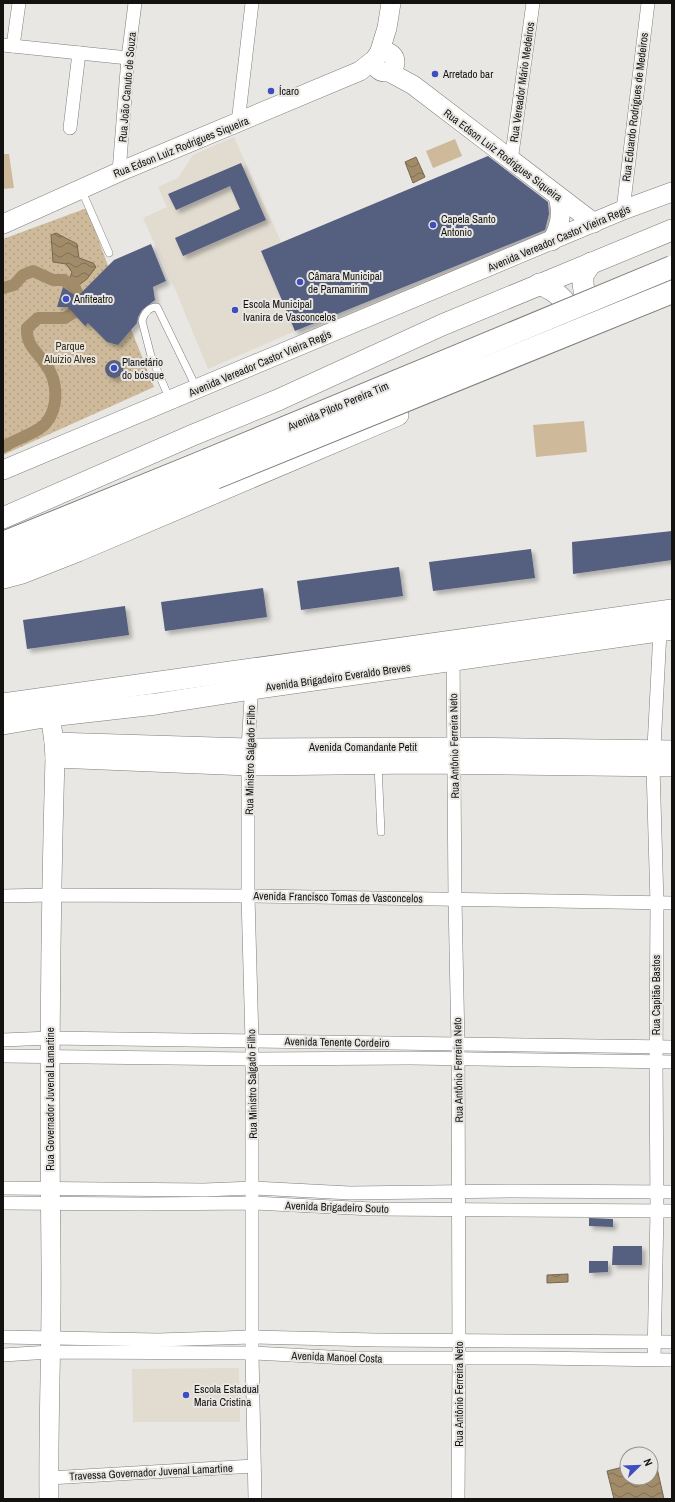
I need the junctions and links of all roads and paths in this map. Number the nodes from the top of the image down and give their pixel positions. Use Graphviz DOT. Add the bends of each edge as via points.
graph roads {
  1 [pos="19,3"];
  2 [pos="135,3"];
  3 [pos="252,3"];
  4 [pos="391,3"];
  5 [pos="533,3"];
  6 [pos="648,3"];
  7 [pos="8,45"];
  8 [pos="79,53"];
  9 [pos="128,58"];
  10 [pos="382,64"];
  11 [pos="238,123"];
  12 [pos="70,128"];
  13 [pos="511,161"];
  14 [pos="119,172"];
  15 [pos="81,189"];
  16 [pos="672,192"];
  17 [pos="558,196"];
  18 [pos="623,210"];
  19 [pos="594,223"];
  20 [pos="3,224"];
  21 [pos="672,230"];
  22 [pos="552,241"];
  23 [pos="109,253"];
  24 [pos="591,263"];
  25 [pos="672,267"];
  26 [pos="539,284"];
  27 [pos="672,292"];
  28 [pos="672,298"];
  29 [pos="616,321"];
  30 [pos="568,341"];
  31 [pos="197,389"];
  32 [pos="170,400"];
  33 [pos="211,469"];
  34 [pos="3,470"];
  35 [pos="3,518"];
  36 [pos="3,543"];
  37 [pos="3,564"];
  38 [pos="3,578"];
  39 [pos="672,610"];
  40 [pos="666,630"];
  41 [pos="453,652"];
  42 [pos="253,669"];
  43 [pos="252,689"];
  44 [pos="3,704"];
  45 [pos="49,708"];
  46 [pos="3,724"];
  47 [pos="54,750"];
  48 [pos="672,750"];
  49 [pos="454,756"];
  50 [pos="248,757"];
  51 [pos="653,758"];
  52 [pos="378,764"];
  53 [pos="672,767"];
  54 [pos="381,832"];
  55 [pos="51,895"];
  56 [pos="3,896"];
  57 [pos="248,896"];
  58 [pos="455,899"];
  59 [pos="657,903"];
  60 [pos="672,903"];
  61 [pos="3,1040"];
  62 [pos="252,1041"];
  63 [pos="458,1044"];
  64 [pos="50,1047"];
  65 [pos="656,1047"];
  66 [pos="672,1047"];
  67 [pos="3,1056"];
  68 [pos="252,1059"];
  69 [pos="458,1060"];
  70 [pos="656,1062"];
  71 [pos="672,1062"];
  72 [pos="3,1188"];
  73 [pos="253,1188"];
  74 [pos="459,1192"];
  75 [pos="657,1192"];
  76 [pos="672,1192"];
  77 [pos="50,1195"];
  78 [pos="3,1203"];
  79 [pos="253,1203"];
  80 [pos="459,1210"];
  81 [pos="657,1211"];
  82 [pos="672,1211"];
  83 [pos="3,1337"];
  84 [pos="252,1337"];
  85 [pos="459,1340"];
  86 [pos="654,1342"];
  87 [pos="672,1342"];
  88 [pos="50,1345"];
  89 [pos="252,1353"];
  90 [pos="3,1354"];
  91 [pos="459,1358"];
  92 [pos="654,1359"];
  93 [pos="672,1360"];
  94 [pos="254,1466"];
  95 [pos="49,1478"];
  96 [pos="49,1499"];
  97 [pos="255,1499"];
  98 [pos="458,1499"];
  1 -- 7 [label="street"];
  2 -- 9 [label="street, Rua João Canuto de Souza"];
  3 -- 11 [label="street"];
  4 -- 10 [label="street"];
  5 -- 13 [label="street, Rua Vereador Mário Medeiros"];
  6 -- 18 [label="street, Rua Eduardo Rodrigues de Medeiros"];
  7 -- 8 [label="street"];
  8 -- 9 [label="street"];
  8 -- 12 [label="street"];
  9 -- 14 [label="street, Rua João Canuto de Souza"];
  10 -- 11 [label="street, Rua Edson Luiz Rodrigues Siqueira"];
  10 -- 13 [label="street, Rua Edson Luiz Rodrigues Siqueira"];
  11 -- 14 [label="street, Rua Edson Luiz Rodrigues Siqueira"];
  13 -- 17 [label="street, Rua Edson Luiz Rodrigues Siqueira"];
  14 -- 15 [label="street, Rua Edson Luiz Rodrigues Siqueira"];
  15 -- 20 [label="street, Rua Edson Luiz Rodrigues Siqueira"];
  15 -- 23 [label="lane"];
  16 -- 18 [label="street, Avenida Vereador Castor Vieira Regis"];
  17 -- 19 [label="street, Rua Edson Luiz Rodrigues Siqueira"];
  17 -- 22 [label="street" via="560,220"];
  18 -- 19 [label="street, Avenida Vereador Castor Vieira Regis"];
  19 -- 22 [label="street, Avenida Vereador Castor Vieira Regis"];
  21 -- 24 [label="main road"];
  22 -- 31 [label="street, Avenida Vereador Castor Vieira Regis"];
  24 -- 26 [label="main road"];
  24 -- 29 [label="main road" via="583,276 584,290 590,305 596,314"];
  25 -- 33 [label="highway, Avenida Piloto Pereira Tim, bridge"];
  26 -- 30 [label="main road" via="552,289 563,298 572,318"];
  26 -- 35 [label="main road"];
  27 -- 33 [label="highway, Avenida Piloto Pereira Tim, bridge"];
  28 -- 29 [label="main road"];
  29 -- 30 [label="main road"];
  30 -- 38 [label="main road" via="195,502 78,551"];
  31 -- 32 [label="street, Avenida Vereador Castor Vieira Regis"];
  31 -- 32 [label="lane" via="157,307 153,307 146,312 142,321 152,356"];
  32 -- 34 [label="street, Avenida Vereador Castor Vieira Regis"];
  33 -- 36 [label="highway, Avenida Piloto Pereira Tim"];
  33 -- 37 [label="highway, Avenida Piloto Pereira Tim"];
  39 -- 41 [label="main road, Avenida Brigadeiro Everaldo Breves"];
  40 -- 41 [label="main road, Avenida Brigadeiro Everaldo Breves"];
  40 -- 51 [label="street, Rua Capitão Bastos"];
  41 -- 42 [label="main road, Avenida Brigadeiro Everaldo Breves"];
  41 -- 43 [label="main road, Avenida Brigadeiro Everaldo Breves"];
  41 -- 49 [label="street, Rua Antônio Ferreira Neto"];
  42 -- 43 [label="street, Rua Ministro Salgado Filho"];
  42 -- 45 [label="main road, Avenida Brigadeiro Everaldo Breves"];
  43 -- 45 [label="main road, Avenida Brigadeiro Everaldo Breves" via="156,704"];
  43 -- 50 [label="street, Rua Ministro Salgado Filho"];
  44 -- 45 [label="main road, Avenida Brigadeiro Everaldo Breves"];
  45 -- 46 [label="main road, Avenida Brigadeiro Everaldo Breves"];
  45 -- 47 [label="street, Rua Governador Juvenal Lamartine"];
  47 -- 50 [label="street, Avenida Comandante Petit"];
  47 -- 55 [label="street, Rua Governador Juvenal Lamartine"];
  48 -- 51 [label="street, Avenida Comandante Petit"];
  49 -- 50 [label="street, Avenida Comandante Petit"];
  49 -- 51 [label="street, Avenida Comandante Petit"];
  49 -- 52 [label="street, Avenida Comandante Petit"];
  49 -- 58 [label="street, Rua Antônio Ferreira Neto"];
  50 -- 52 [label="street, Avenida Comandante Petit"];
  50 -- 57 [label="street, Rua Ministro Salgado Filho"];
  51 -- 53 [label="street, Avenida Comandante Petit"];
  51 -- 59 [label="street, Rua Capitão Bastos"];
  52 -- 54 [label="lane"];
  55 -- 56 [label="street, Avenida Francisco Tomas de Vasconcelos"];
  55 -- 57 [label="street, Avenida Francisco Tomas de Vasconcelos"];
  55 -- 64 [label="street, Rua Governador Juvenal Lamartine"];
  57 -- 58 [label="street, Avenida Francisco Tomas de Vasconcelos"];
  57 -- 62 [label="street, Rua Ministro Salgado Filho"];
  58 -- 59 [label="street, Avenida Francisco Tomas de Vasconcelos"];
  58 -- 63 [label="street, Rua Antônio Ferreira Neto"];
  59 -- 60 [label="street, Avenida Francisco Tomas de Vasconcelos"];
  59 -- 65 [label="street, Rua Capitão Bastos"];
  61 -- 64 [label="street, Avenida Tenente Cordeiro"];
  62 -- 63 [label="street, Avenida Tenente Cordeiro"];
  62 -- 64 [label="street, Avenida Tenente Cordeiro"];
  62 -- 68 [label="street, Rua Ministro Salgado Filho"];
  63 -- 65 [label="street, Avenida Tenente Cordeiro"];
  63 -- 69 [label="street, Rua Antônio Ferreira Neto"];
  64 -- 67 [label="street, Avenida Tenente Cordeiro"];
  64 -- 68 [label="street, Avenida Tenente Cordeiro"];
  64 -- 77 [label="street, Rua Governador Juvenal Lamartine"];
  65 -- 66 [label="street, Avenida Tenente Cordeiro"];
  65 -- 70 [label="street, Rua Capitão Bastos"];
  68 -- 69 [label="street, Avenida Tenente Cordeiro"];
  68 -- 73 [label="street, Rua Ministro Salgado Filho"];
  69 -- 70 [label="street, Avenida Tenente Cordeiro"];
  69 -- 74 [label="street, Rua Antônio Ferreira Neto"];
  70 -- 71 [label="street, Avenida Tenente Cordeiro"];
  70 -- 75 [label="street, Rua Capitão Bastos"];
  72 -- 77 [label="street, Avenida Brigadeiro Souto"];
  73 -- 74 [label="street, Avenida Brigadeiro Souto" via="350,1193"];
  73 -- 77 [label="street, Avenida Brigadeiro Souto"];
  73 -- 79 [label="street, Rua Ministro Salgado Filho"];
  74 -- 75 [label="street, Avenida Brigadeiro Souto"];
  74 -- 80 [label="street, Rua Antônio Ferreira Neto"];
  75 -- 76 [label="street, Avenida Brigadeiro Souto"];
  75 -- 81 [label="street, Rua Capitão Bastos"];
  77 -- 78 [label="street, Avenida Brigadeiro Souto"];
  77 -- 79 [label="street, Avenida Brigadeiro Souto" via="141,1204"];
  77 -- 88 [label="street, Rua Governador Juvenal Lamartine"];
  79 -- 80 [label="street, Avenida Brigadeiro Souto"];
  79 -- 84 [label="street, Rua Ministro Salgado Filho"];
  80 -- 81 [label="street, Avenida Brigadeiro Souto"];
  80 -- 85 [label="street, Rua Antônio Ferreira Neto"];
  81 -- 82 [label="street, Avenida Brigadeiro Souto"];
  81 -- 86 [label="street, Rua Capitão Bastos"];
  83 -- 88 [label="street, Avenida Manoel Costa"];
  84 -- 85 [label="street, Avenida Manoel Costa"];
  84 -- 88 [label="street, Avenida Manoel Costa"];
  84 -- 89 [label="street, Rua Ministro Salgado Filho"];
  85 -- 86 [label="street, Avenida Manoel Costa"];
  85 -- 91 [label="street, Rua Antônio Ferreira Neto"];
  86 -- 87 [label="street, Avenida Manoel Costa"];
  86 -- 92 [label="street, Rua Capitão Bastos"];
  88 -- 89 [label="street, Avenida Manoel Costa"];
  88 -- 90 [label="street, Avenida Manoel Costa"];
  88 -- 95 [label="street, Rua Governador Juvenal Lamartine"];
  89 -- 91 [label="street, Avenida Manoel Costa" via="348,1358"];
  89 -- 94 [label="street, Rua Ministro Salgado Filho"];
  91 -- 92 [label="street, Avenida Manoel Costa"];
  91 -- 98 [label="street, Rua Antônio Ferreira Neto"];
  92 -- 93 [label="street, Avenida Manoel Costa"];
  94 -- 95 [label="street, Travessa Governador Juvenal Lamartine"];
  94 -- 97 [label="street, Rua Ministro Salgado Filho"];
  95 -- 96 [label="street, Rua Governador Juvenal Lamartine"];
}
